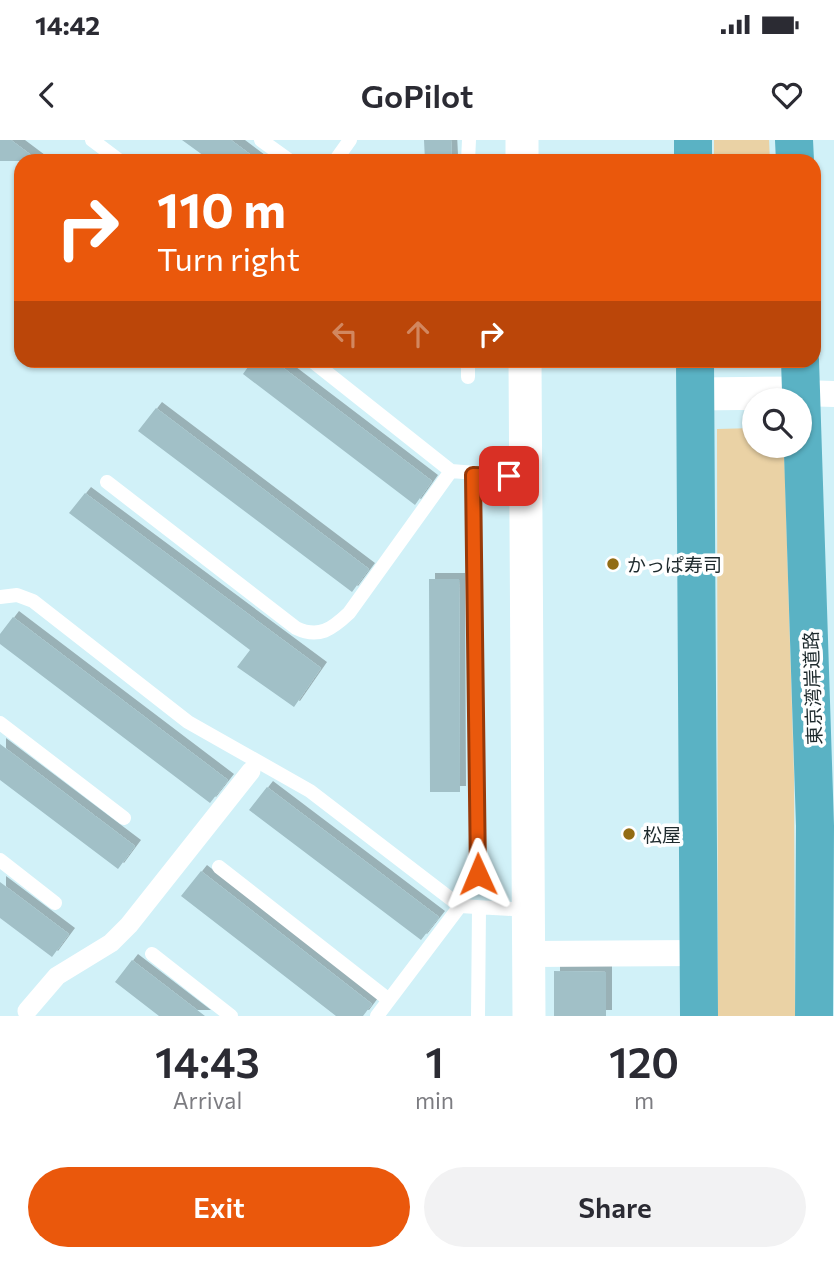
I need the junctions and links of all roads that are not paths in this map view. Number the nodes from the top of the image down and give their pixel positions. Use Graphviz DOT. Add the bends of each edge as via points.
graph roads {
  1 [pos="92,140"];
  2 [pos="261,140"];
  3 [pos="111,154"];
  4 [pos="280,154"];
  5 [pos="321,368"];
  6 [pos="468,368"];
  7 [pos="525,368"];
  8 [pos="467,377"];
  9 [pos="696,377"];
  10 [pos="812,383"];
  11 [pos="452,471"];
  12 [pos="473,475"];
  13 [pos="527,477"];
  14 [pos="107,482"];
  15 [pos="0,597"];
  16 [pos="0,723"];
  17 [pos="251,771"];
  18 [pos="124,818"];
  19 [pos="0,860"];
  20 [pos="219,867"];
  21 [pos="478,874"];
  22 [pos="55,903"];
  23 [pos="460,906"];
  24 [pos="479,908"];
  25 [pos="529,911"];
  26 [pos="698,953"];
  27 [pos="152,954"];
  28 [pos="529,954"];
  29 [pos="389,1000"];
  30 [pos="27,1011"];
  31 [pos="231,1016"];
  32 [pos="377,1016"];
  33 [pos="478,1016"];
  34 [pos="529,1016"];
  35 [pos="699,1016"];
  36 [pos="814,1016"];
  1 -- 3 [label="lane"];
  2 -- 4 [label="lane"];
  5 -- 11 [label="lane"];
  6 -- 8 [label="lane"];
  7 -- 13 [label="street"];
  9 -- 10 [label="street"];
  9 -- 26 [label="highway"];
  10 -- 36 [label="highway, 東京湾岸道路"];
  11 -- 12 [label="lane"];
  11 -- 14 [label="lane" via="349,613 319,634 296,628"];
  12 -- 13 [label="lane"];
  12 -- 21 [label="lane"];
  13 -- 25 [label="street"];
  15 -- 23 [label="lane" via="17,595 33,601 188,722 310,791"];
  16 -- 18 [label="lane"];
  17 -- 30 [label="street" via="129,925 111,943 57,976"];
  19 -- 22 [label="lane"];
  20 -- 29 [label="lane"];
  23 -- 24 [label="lane"];
  23 -- 29 [label="lane"];
  24 -- 25 [label="lane"];
  24 -- 33 [label="lane"];
  25 -- 28 [label="street"];
  26 -- 28 [label="street"];
  26 -- 35 [label="highway"];
  27 -- 31 [label="lane"];
  28 -- 34 [label="street"];
  29 -- 32 [label="lane"];
}
